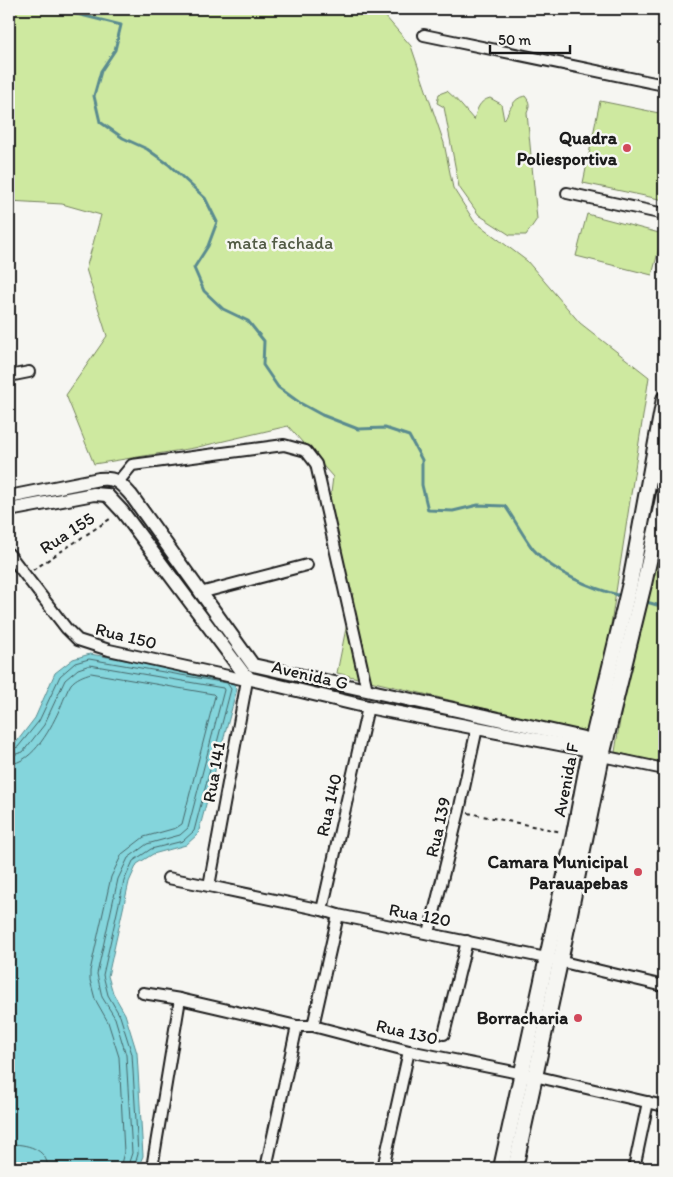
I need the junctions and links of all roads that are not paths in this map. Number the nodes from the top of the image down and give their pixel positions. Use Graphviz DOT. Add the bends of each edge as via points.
graph roads {
  1 [pos="424,35"];
  2 [pos="664,85"];
  3 [pos="567,193"];
  4 [pos="664,214"];
  5 [pos="29,372"];
  6 [pos="9,376"];
  7 [pos="664,399"];
  8 [pos="118,482"];
  9 [pos="664,494"];
  10 [pos="107,495"];
  11 [pos="9,497"];
  12 [pos="9,510"];
  13 [pos="9,554"];
  14 [pos="307,565"];
  15 [pos="200,593"];
  16 [pos="252,665"];
  17 [pos="247,679"];
  18 [pos="367,690"];
  19 [pos="368,707"];
  20 [pos="477,728"];
  21 [pos="595,748"];
  22 [pos="664,770"];
  23 [pos="168,878"];
  24 [pos="209,886"];
  25 [pos="322,910"];
  26 [pos="338,916"];
  27 [pos="429,933"];
  28 [pos="467,941"];
  29 [pos="546,958"];
  30 [pos="560,962"];
  31 [pos="664,986"];
  32 [pos="142,993"];
  33 [pos="180,999"];
  34 [pos="298,1026"];
  35 [pos="313,1026"];
  36 [pos="444,1034"];
  37 [pos="408,1051"];
  38 [pos="528,1075"];
  39 [pos="648,1102"];
  40 [pos="664,1106"];
  41 [pos="152,1168"];
  42 [pos="266,1168"];
  43 [pos="383,1168"];
  44 [pos="501,1168"];
  45 [pos="515,1168"];
  46 [pos="634,1168"];
  1 -- 2 [label="street"];
  3 -- 4 [label="street"];
  5 -- 6 [label="street"];
  7 -- 21 [label="main road, Avenida F"];
  8 -- 10 [label="street"];
  8 -- 11 [label="street" via="99,479"];
  8 -- 15 [label="street, Avenida G" via="131,495"];
  8 -- 18 [label="street" via="132,466 284,445 306,451 316,464"];
  9 -- 21 [label="main road, Avenida F" via="636,621"];
  10 -- 12 [label="street" via="94,494"];
  10 -- 17 [label="street, Avenida G"];
  13 -- 17 [label="street, Rua 150" via="78,640 108,650"];
  14 -- 15 [label="street"];
  15 -- 16 [label="street, Avenida G"];
  16 -- 17 [label="street, Rua 141"];
  16 -- 18 [label="street, Avenida G"];
  17 -- 19 [label="street, Avenida G"];
  17 -- 24 [label="street, Rua 141"];
  18 -- 21 [label="street, Avenida G"];
  19 -- 20 [label="street, Avenida G"];
  19 -- 25 [label="street, Rua 140"];
  20 -- 21 [label="street, Avenida G"];
  20 -- 27 [label="street, Rua 139"];
  21 -- 22 [label="street, Avenida G"];
  21 -- 29 [label="main road, Avenida F"];
  21 -- 30 [label="main road, Avenida F"];
  23 -- 24 [label="street, Rua 120"];
  24 -- 25 [label="street, Rua 120"];
  25 -- 26 [label="street, Rua 120"];
  26 -- 27 [label="street, Rua 120"];
  26 -- 35 [label="street"];
  27 -- 28 [label="street, Rua 120"];
  28 -- 29 [label="street, Rua 120"];
  28 -- 36 [label="street"];
  29 -- 30 [label="street, Rua 120"];
  29 -- 38 [label="main road, Avenida F"];
  30 -- 31 [label="street, Rua 120"];
  30 -- 38 [label="main road, Avenida F"];
  32 -- 33 [label="street, Rua 130"];
  33 -- 34 [label="street, Rua 130"];
  33 -- 41 [label="street"];
  34 -- 35 [label="street, Rua 130"];
  34 -- 42 [label="street"];
  35 -- 37 [label="street, Rua 130"];
  37 -- 38 [label="street, Rua 130"];
  37 -- 43 [label="street"];
  38 -- 39 [label="street, Rua 130"];
  38 -- 44 [label="main road, Avenida F"];
  38 -- 45 [label="main road, Avenida F"];
  39 -- 40 [label="street, Rua 130"];
  39 -- 46 [label="street"];
}
